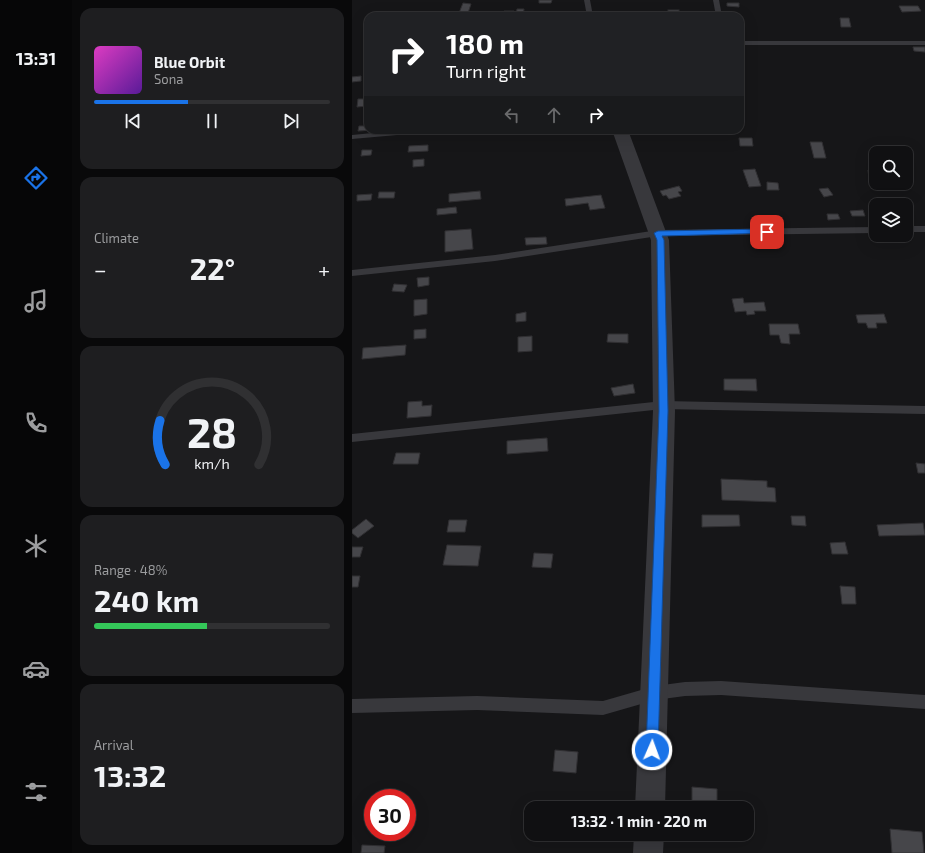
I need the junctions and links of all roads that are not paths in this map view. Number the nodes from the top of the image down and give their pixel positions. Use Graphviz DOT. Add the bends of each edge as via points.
graph roads {
  1 [pos="587,0"];
  2 [pos="716,0"];
  3 [pos="589,12"];
  4 [pos="718,12"];
  5 [pos="744,43"];
  6 [pos="925,43"];
  7 [pos="386,134"];
  8 [pos="621,134"];
  9 [pos="352,137"];
  10 [pos="925,229"];
  11 [pos="869,230"];
  12 [pos="913,230"];
  13 [pos="658,233"];
  14 [pos="352,273"];
  15 [pos="663,405"];
  16 [pos="925,410"];
  17 [pos="352,438"];
  18 [pos="655,693"];
  19 [pos="925,702"];
  20 [pos="352,706"];
  21 [pos="650,801"];
  22 [pos="649,841"];
  23 [pos="648,853"];
  1 -- 3 [label="lane"];
  2 -- 4 [label="lane"];
  5 -- 6 [label="lane"];
  7 -- 9 [label="lane"];
  8 -- 13 [label="street"];
  10 -- 12 [label="lane"];
  11 -- 13 [label="lane"];
  13 -- 14 [label="lane" via="495,258"];
  13 -- 15 [label="street"];
  15 -- 16 [label="lane"];
  15 -- 17 [label="lane"];
  15 -- 18 [label="street"];
  18 -- 19 [label="lane" via="721,688"];
  18 -- 20 [label="lane" via="603,708 477,703"];
  18 -- 21 [label="street"];
  22 -- 23 [label="street"];
}
